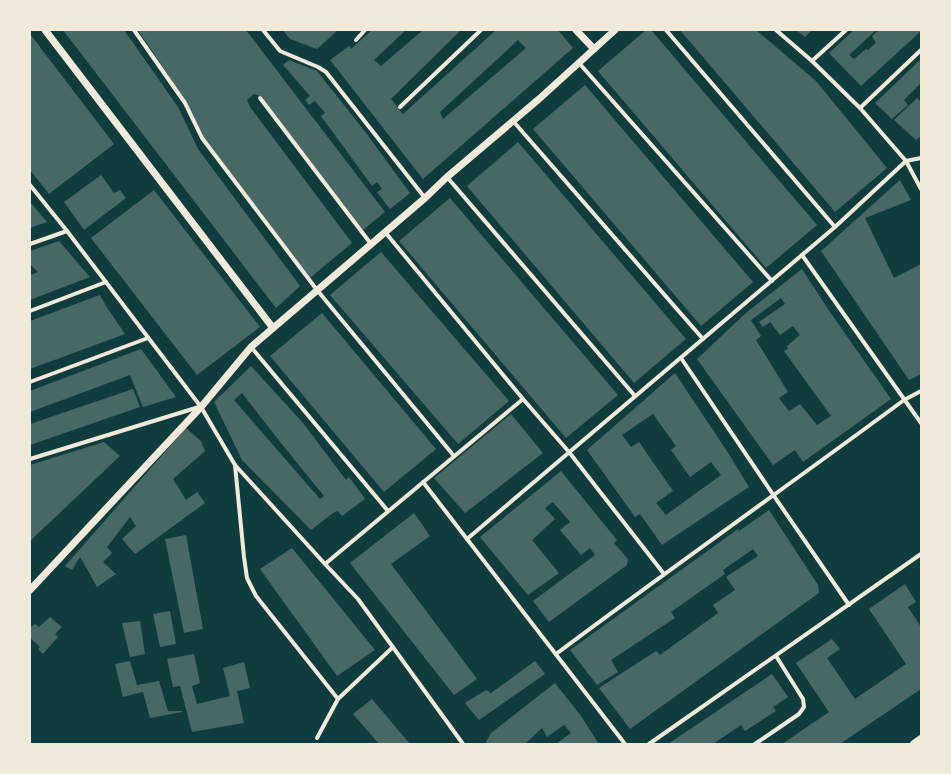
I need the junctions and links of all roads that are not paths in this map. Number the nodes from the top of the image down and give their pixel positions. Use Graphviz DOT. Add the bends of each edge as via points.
graph roads {
  1 [pos="45,30"];
  2 [pos="134,30"];
  3 [pos="263,30"];
  4 [pos="365,30"];
  5 [pos="481,30"];
  6 [pos="576,30"];
  7 [pos="615,30"];
  8 [pos="666,30"];
  9 [pos="776,30"];
  10 [pos="846,30"];
  11 [pos="356,40"];
  12 [pos="594,49"];
  13 [pos="921,50"];
  14 [pos="812,61"];
  15 [pos="579,63"];
  16 [pos="260,98"];
  17 [pos="400,107"];
  18 [pos="860,108"];
  19 [pos="513,122"];
  20 [pos="921,158"];
  21 [pos="906,161"];
  22 [pos="446,177"];
  23 [pos="30,185"];
  24 [pos="921,189"];
  25 [pos="425,198"];
  26 [pos="835,227"];
  27 [pos="67,231"];
  28 [pos="385,232"];
  29 [pos="30,244"];
  30 [pos="371,244"];
  31 [pos="802,255"];
  32 [pos="772,281"];
  33 [pos="106,282"];
  34 [pos="317,290"];
  35 [pos="30,311"];
  36 [pos="273,328"];
  37 [pos="148,338"];
  38 [pos="703,339"];
  39 [pos="251,347"];
  40 [pos="681,358"];
  41 [pos="30,382"];
  42 [pos="921,391"];
  43 [pos="635,396"];
  44 [pos="523,399"];
  45 [pos="904,400"];
  46 [pos="201,407"];
  47 [pos="921,423"];
  48 [pos="569,452"];
  49 [pos="454,456"];
  50 [pos="30,459"];
  51 [pos="235,465"];
  52 [pos="423,482"];
  53 [pos="774,496"];
  54 [pos="388,511"];
  55 [pos="467,539"];
  56 [pos="921,554"];
  57 [pos="325,564"];
  58 [pos="664,574"];
  59 [pos="30,590"];
  60 [pos="849,605"];
  61 [pos="393,647"];
  62 [pos="556,654"];
  63 [pos="776,656"];
  64 [pos="338,699"];
  65 [pos="317,738"];
  66 [pos="921,739"];
  67 [pos="463,744"];
  68 [pos="625,744"];
  69 [pos="649,744"];
  70 [pos="755,744"];
  71 [pos="914,744"];
  1 -- 36 [label="street"];
  2 -- 34 [label="street" via="185,103 202,138"];
  3 -- 25 [label="street" via="280,51 326,72"];
  4 -- 11 [label="street"];
  5 -- 17 [label="street"];
  6 -- 12 [label="street"];
  7 -- 12 [label="street"];
  8 -- 26 [label="street"];
  9 -- 14 [label="street"];
  10 -- 14 [label="street"];
  12 -- 15 [label="street"];
  13 -- 18 [label="street"];
  14 -- 18 [label="street"];
  15 -- 19 [label="street"];
  15 -- 32 [label="street"];
  16 -- 30 [label="street"];
  18 -- 21 [label="street"];
  19 -- 22 [label="street"];
  19 -- 38 [label="street"];
  20 -- 21 [label="street"];
  21 -- 24 [label="street"];
  21 -- 26 [label="street"];
  22 -- 25 [label="street"];
  22 -- 43 [label="street"];
  23 -- 27 [label="street"];
  25 -- 28 [label="street"];
  26 -- 31 [label="street"];
  27 -- 29 [label="street"];
  27 -- 33 [label="street"];
  28 -- 30 [label="street"];
  28 -- 44 [label="street"];
  30 -- 34 [label="street"];
  31 -- 32 [label="street"];
  31 -- 45 [label="street"];
  32 -- 38 [label="street"];
  33 -- 35 [label="street"];
  33 -- 37 [label="street"];
  34 -- 36 [label="street"];
  34 -- 49 [label="street"];
  36 -- 39 [label="street"];
  37 -- 41 [label="street"];
  37 -- 46 [label="street"];
  38 -- 40 [label="street"];
  39 -- 46 [label="street"];
  39 -- 54 [label="street"];
  40 -- 43 [label="street"];
  40 -- 53 [label="street"];
  42 -- 45 [label="street"];
  43 -- 48 [label="street"];
  44 -- 48 [label="street"];
  44 -- 49 [label="street"];
  45 -- 47 [label="street"];
  45 -- 53 [label="street"];
  46 -- 50 [label="street"];
  46 -- 51 [label="street"];
  46 -- 59 [label="street"];
  48 -- 55 [label="street"];
  48 -- 58 [label="street"];
  49 -- 52 [label="street"];
  51 -- 57 [label="street"];
  51 -- 64 [label="street" via="248,578 256,596"];
  52 -- 54 [label="street"];
  52 -- 55 [label="street"];
  53 -- 58 [label="street"];
  53 -- 60 [label="street"];
  54 -- 57 [label="street"];
  55 -- 62 [label="street"];
  56 -- 60 [label="street"];
  57 -- 61 [label="street" via="358,599"];
  58 -- 62 [label="street"];
  60 -- 63 [label="street"];
  61 -- 64 [label="street"];
  61 -- 67 [label="street"];
  62 -- 68 [label="street"];
  63 -- 69 [label="street"];
  63 -- 70 [label="street" via="803,699 804,707 799,714"];
  64 -- 65 [label="street"];
  66 -- 71 [label="main road"];
}
